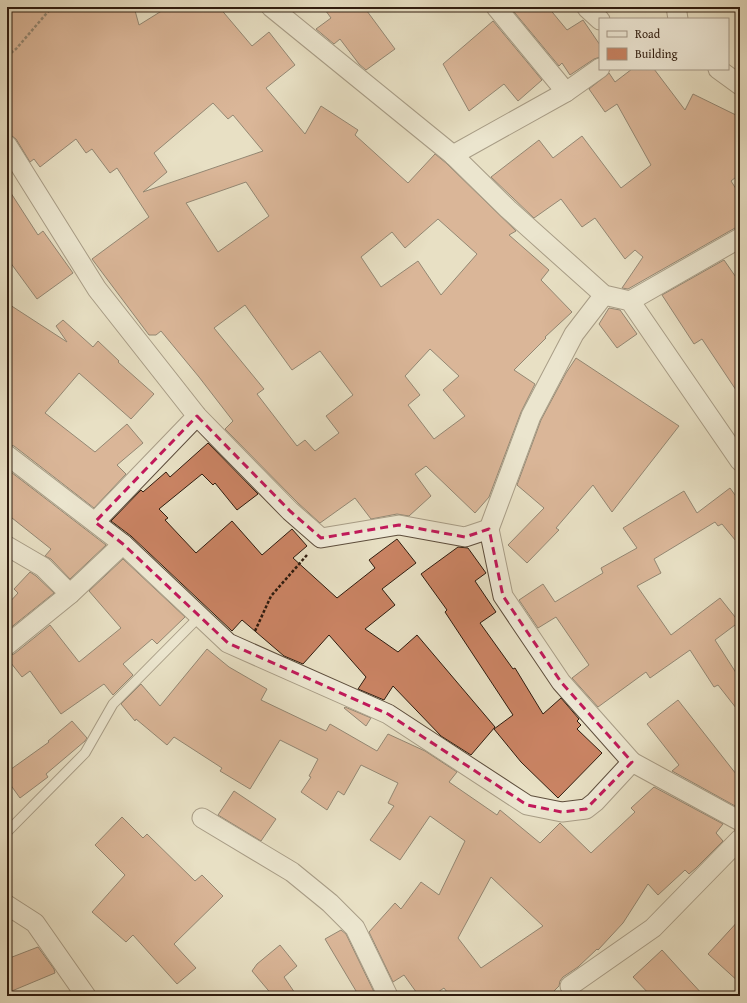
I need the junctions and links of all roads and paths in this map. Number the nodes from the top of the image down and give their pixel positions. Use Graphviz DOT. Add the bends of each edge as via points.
graph roads {
  1 [pos="52,7"];
  2 [pos="271,7"];
  3 [pos="496,7"];
  4 [pos="676,7"];
  5 [pos="678,18"];
  6 [pos="7,56"];
  7 [pos="599,69"];
  8 [pos="719,70"];
  9 [pos="740,85"];
  10 [pos="566,92"];
  11 [pos="7,145"];
  12 [pos="453,156"];
  13 [pos="740,238"];
  14 [pos="604,295"];
  15 [pos="630,301"];
  16 [pos="197,416"];
  17 [pos="7,455"];
  18 [pos="739,455"];
  19 [pos="95,522"];
  20 [pos="489,529"];
  21 [pos="321,538"];
  22 [pos="123,544"];
  23 [pos="7,546"];
  24 [pos="70,594"];
  25 [pos="199,617"];
  26 [pos="7,645"];
  27 [pos="246,651"];
  28 [pos="632,762"];
  29 [pos="202,818"];
  30 [pos="740,821"];
  31 [pos="7,832"];
  32 [pos="740,840"];
  33 [pos="7,905"];
  34 [pos="570,986"];
  35 [pos="86,996"];
  36 [pos="388,996"];
  1 -- 6 [label="path"];
  2 -- 12 [label="street"];
  3 -- 10 [label="street"];
  4 -- 5 [label="street"];
  7 -- 10 [label="street"];
  8 -- 9 [label="street"];
  10 -- 12 [label="street"];
  11 -- 16 [label="street" via="97,289"];
  12 -- 14 [label="street"];
  13 -- 15 [label="street"];
  14 -- 15 [label="street"];
  14 -- 20 [label="street" via="574,334 530,416"];
  15 -- 18 [label="street"];
  16 -- 19 [label="street"];
  16 -- 21 [label="street" via="290,511"];
  17 -- 19 [label="street"];
  19 -- 22 [label="street"];
  20 -- 21 [label="street" via="465,537 399,525"];
  20 -- 28 [label="street" via="503,596 561,682"];
  21 -- 27 [label="path" via="271,596"];
  22 -- 24 [label="street"];
  22 -- 25 [label="street"];
  23 -- 24 [label="street" via="43,566"];
  24 -- 26 [label="street"];
  25 -- 27 [label="street" via="228,644"];
  25 -- 31 [label="lane" via="113,704 85,754"];
  27 -- 28 [label="street" via="388,714 527,805 562,812 586,809"];
  28 -- 30 [label="street"];
  29 -- 36 [label="street" via="292,872 330,903 354,928"];
  32 -- 34 [label="street" via="654,928"];
  33 -- 35 [label="street" via="35,923"];
}
